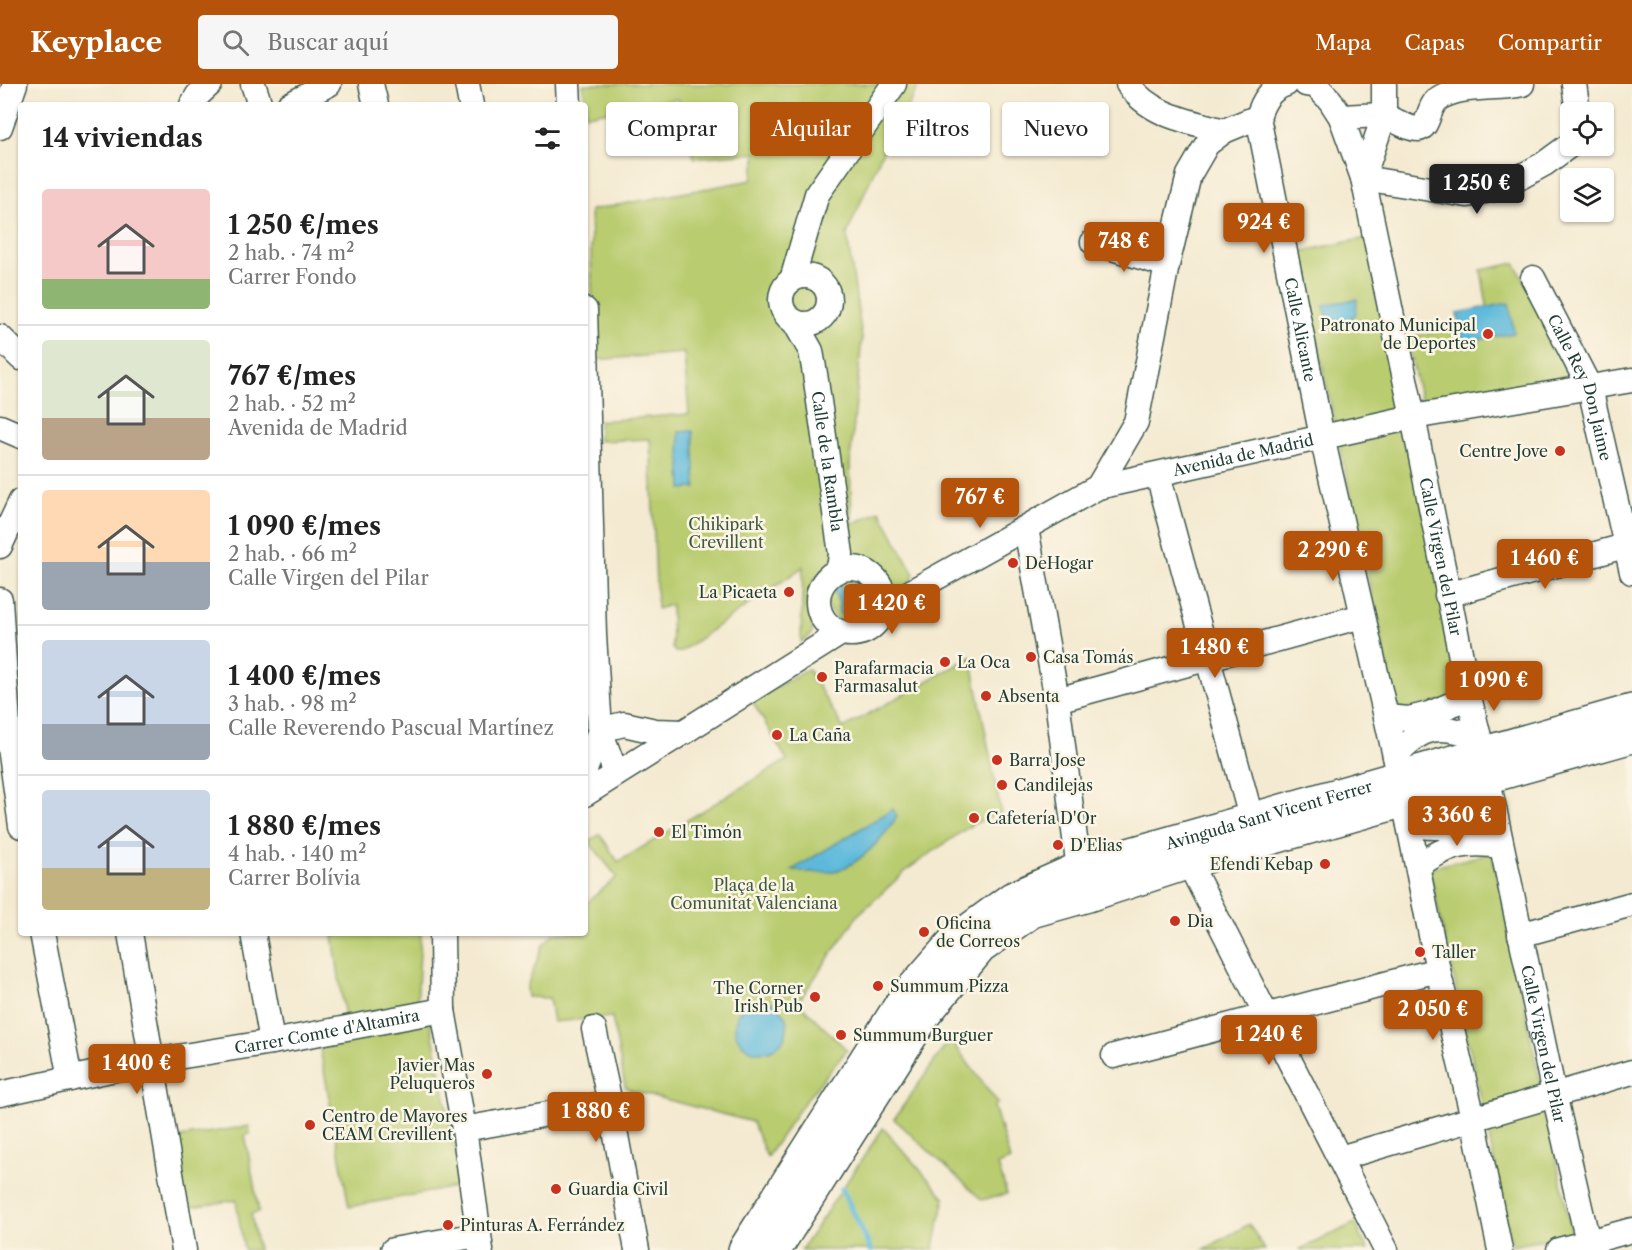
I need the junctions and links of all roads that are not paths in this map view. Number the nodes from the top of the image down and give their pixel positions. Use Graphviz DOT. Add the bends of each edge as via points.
graph roads {
  1 [pos="15,84"];
  2 [pos="210,84"];
  3 [pos="253,84"];
  4 [pos="329,84"];
  5 [pos="371,84"];
  6 [pos="467,84"];
  7 [pos="568,84"];
  8 [pos="894,84"];
  9 [pos="1128,84"];
  10 [pos="1384,84"];
  11 [pos="1522,84"];
  12 [pos="1574,84"];
  13 [pos="1311,85"];
  14 [pos="1281,86"];
  15 [pos="194,102"];
  16 [pos="259,102"];
  17 [pos="295,102"];
  18 [pos="375,102"];
  19 [pos="470,102"];
  20 [pos="569,102"];
  21 [pos="1577,102"];
  22 [pos="1384,116"];
  23 [pos="1258,117"];
  24 [pos="1341,117"];
  25 [pos="0,127"];
  26 [pos="1224,131"];
  27 [pos="1560,152"];
  28 [pos="1363,178"];
  29 [pos="1093,242"];
  30 [pos="1167,265"];
  31 [pos="1533,278"];
  32 [pos="803,280"];
  33 [pos="820,319"];
  34 [pos="794,321"];
  35 [pos="0,338"];
  36 [pos="811,351"];
  37 [pos="18,355"];
  38 [pos="1632,380"];
  39 [pos="1590,388"];
  40 [pos="1413,417"];
  41 [pos="0,427"];
  42 [pos="18,435"];
  43 [pos="1322,437"];
  44 [pos="1158,475"];
  45 [pos="588,480"];
  46 [pos="1098,487"];
  47 [pos="18,507"];
  48 [pos="1026,528"];
  49 [pos="1629,545"];
  50 [pos="0,546"];
  51 [pos="838,570"];
  52 [pos="1632,572"];
  53 [pos="1447,595"];
  54 [pos="0,600"];
  55 [pos="884,607"];
  56 [pos="1362,616"];
  57 [pos="841,633"];
  58 [pos="590,636"];
  59 [pos="1209,659"];
  60 [pos="1469,697"];
  61 [pos="1057,700"];
  62 [pos="1632,711"];
  63 [pos="1386,717"];
  64 [pos="600,730"];
  65 [pos="685,732"];
  66 [pos="1632,736"];
  67 [pos="588,762"];
  68 [pos="1485,768"];
  69 [pos="616,774"];
  70 [pos="1402,790"];
  71 [pos="588,792"];
  72 [pos="18,798"];
  73 [pos="1252,821"];
  74 [pos="1501,846"];
  75 [pos="1189,863"];
  76 [pos="1418,866"];
  77 [pos="1083,882"];
  78 [pos="1632,904"];
  79 [pos="1520,935"];
  80 [pos="43,936"];
  81 [pos="131,936"];
  82 [pos="254,936"];
  83 [pos="442,936"];
  84 [pos="455,936"];
  85 [pos="1438,970"];
  86 [pos="443,1010"];
  87 [pos="1266,1014"];
  88 [pos="594,1029"];
  89 [pos="272,1042"];
  90 [pos="1114,1056"];
  91 [pos="152,1061"];
  92 [pos="1632,1072"];
  93 [pos="70,1079"];
  94 [pos="0,1094"];
  95 [pos="1554,1094"];
  96 [pos="610,1102"];
  97 [pos="1473,1119"];
  98 [pos="464,1129"];
  99 [pos="1340,1158"];
  100 [pos="1632,1230"];
  101 [pos="480,1242"];
  102 [pos="1588,1242"];
  103 [pos="184,1250"];
  104 [pos="393,1250"];
  105 [pos="637,1250"];
  106 [pos="745,1250"];
  107 [pos="774,1250"];
  108 [pos="1386,1250"];
  109 [pos="1500,1250"];
  110 [pos="1558,1250"];
  1 -- 25 [label="street"];
  2 -- 15 [label="street"];
  3 -- 16 [label="street"];
  4 -- 17 [label="street"];
  5 -- 18 [label="street"];
  6 -- 19 [label="street"];
  7 -- 20 [label="street"];
  8 -- 32 [label="street" via="817,194 803,244"];
  9 -- 26 [label="street" via="1158,112"];
  10 -- 22 [label="street"];
  11 -- 22 [label="street" via="1472,88 1441,97 1430,108 1424,127 1416,129"];
  12 -- 21 [label="street"];
  13 -- 24 [label="street, Calle Virgen del Pilar" via="1330,100"];
  14 -- 23 [label="street" via="1262,102"];
  22 -- 24 [label="street"];
  22 -- 28 [label="street"];
  23 -- 26 [label="street"];
  23 -- 43 [label="street, Calle Alicante"];
  24 -- 28 [label="street, Calle Virgen del Pilar"];
  26 -- 30 [label="street" via="1207,144 1189,175"];
  27 -- 28 [label="street" via="1502,188 1467,195"];
  28 -- 40 [label="street, Calle Virgen del Pilar"];
  29 -- 30 [label="street"];
  30 -- 46 [label="street" via="1136,422"];
  31 -- 39 [label="street, Calle Rey Don Jaime"];
  32 -- 33 [label="street" via="821,283 828,297 828,306"];
  32 -- 34 [label="street" via="787,285 781,298 784,312"];
  33 -- 34 [label="street" via="807,324"];
  33 -- 36 [label="street, Calle de la Rambla"];
  34 -- 36 [label="street, Calle de la Rambla"];
  35 -- 37 [label="street"];
  36 -- 51 [label="street, Calle de la Rambla" via="841,554"];
  38 -- 39 [label="street, Avenida de Madrid"];
  39 -- 40 [label="street, Avenida de Madrid"];
  39 -- 49 [label="street, Calle Rey Don Jaime"];
  40 -- 43 [label="street, Avenida de Madrid"];
  40 -- 53 [label="street, Calle Virgen del Pilar"];
  41 -- 42 [label="street"];
  43 -- 44 [label="street, Avenida de Madrid"];
  43 -- 56 [label="street"];
  44 -- 46 [label="street, Avenida de Madrid"];
  44 -- 59 [label="street"];
  45 -- 58 [label="street"];
  46 -- 48 [label="street, Avenida de Madrid"];
  47 -- 50 [label="street"];
  48 -- 55 [label="street, Avenida de Madrid"];
  48 -- 61 [label="street"];
  49 -- 52 [label="street, Calle Rey Don Jaime"];
  49 -- 53 [label="street"];
  51 -- 55 [label="street" via="854,567 874,576 884,596"];
  51 -- 57 [label="street" via="825,579 817,599 823,620"];
  53 -- 60 [label="street, Calle Virgen del Pilar"];
  54 -- 72 [label="street" via="9,740"];
  55 -- 57 [label="street" via="873,626 863,632"];
  56 -- 59 [label="street"];
  56 -- 63 [label="street"];
  57 -- 65 [label="street"];
  58 -- 64 [label="street"];
  59 -- 61 [label="street"];
  59 -- 73 [label="street"];
  60 -- 63 [label="street" via="1409,719"];
  60 -- 68 [label="street, Calle Virgen del Pilar"];
  61 -- 77 [label="street"];
  62 -- 68 [label="highway, Avinguda Sant Vicent Ferrer"];
  63 -- 70 [label="street"];
  64 -- 65 [label="street" via="624,724"];
  64 -- 67 [label="street"];
  64 -- 69 [label="street"];
  65 -- 69 [label="street"];
  66 -- 68 [label="highway, Avinguda Sant Vicent Ferrer"];
  68 -- 70 [label="highway, Avinguda Sant Vicent Ferrer"];
  68 -- 70 [label="street" via="1454,729 1432,729 1409,740"];
  68 -- 74 [label="street, Calle Virgen del Pilar"];
  69 -- 71 [label="street"];
  70 -- 73 [label="highway, Avinguda Sant Vicent Ferrer"];
  70 -- 75 [label="highway, Avinguda Sant Vicent Ferrer"];
  70 -- 76 [label="street"];
  73 -- 77 [label="highway, Avinguda Sant Vicent Ferrer"];
  74 -- 76 [label="street" via="1478,842 1457,845"];
  74 -- 79 [label="street, Calle Virgen del Pilar"];
  75 -- 77 [label="highway, Avinguda Sant Vicent Ferrer"];
  75 -- 87 [label="street"];
  76 -- 85 [label="street"];
  77 -- 106 [label="highway" via="1012,899 955,941 913,989"];
  77 -- 107 [label="highway" via="1031,911 980,947 925,1013"];
  78 -- 79 [label="street"];
  79 -- 95 [label="street, Calle Virgen del Pilar"];
  80 -- 93 [label="street"];
  81 -- 91 [label="street"];
  82 -- 89 [label="street"];
  83 -- 86 [label="street"];
  84 -- 86 [label="street"];
  85 -- 87 [label="street"];
  85 -- 97 [label="street"];
  86 -- 89 [label="street, Carrer Comte d'Altamira"];
  86 -- 98 [label="street"];
  87 -- 90 [label="street"];
  87 -- 99 [label="street"];
  88 -- 96 [label="street"];
  89 -- 91 [label="street, Carrer Comte d'Altamira"];
  91 -- 93 [label="street, Carrer Comte d'Altamira"];
  91 -- 103 [label="street"];
  92 -- 95 [label="street"];
  93 -- 94 [label="street, Carrer Comte d'Altamira"];
  95 -- 97 [label="street"];
  95 -- 102 [label="street, Calle Virgen del Pilar"];
  96 -- 98 [label="street"];
  96 -- 105 [label="street"];
  97 -- 99 [label="street"];
  97 -- 109 [label="street"];
  98 -- 101 [label="street"];
  99 -- 108 [label="street"];
  100 -- 102 [label="street"];
  101 -- 104 [label="street"];
  102 -- 110 [label="street"];
}
